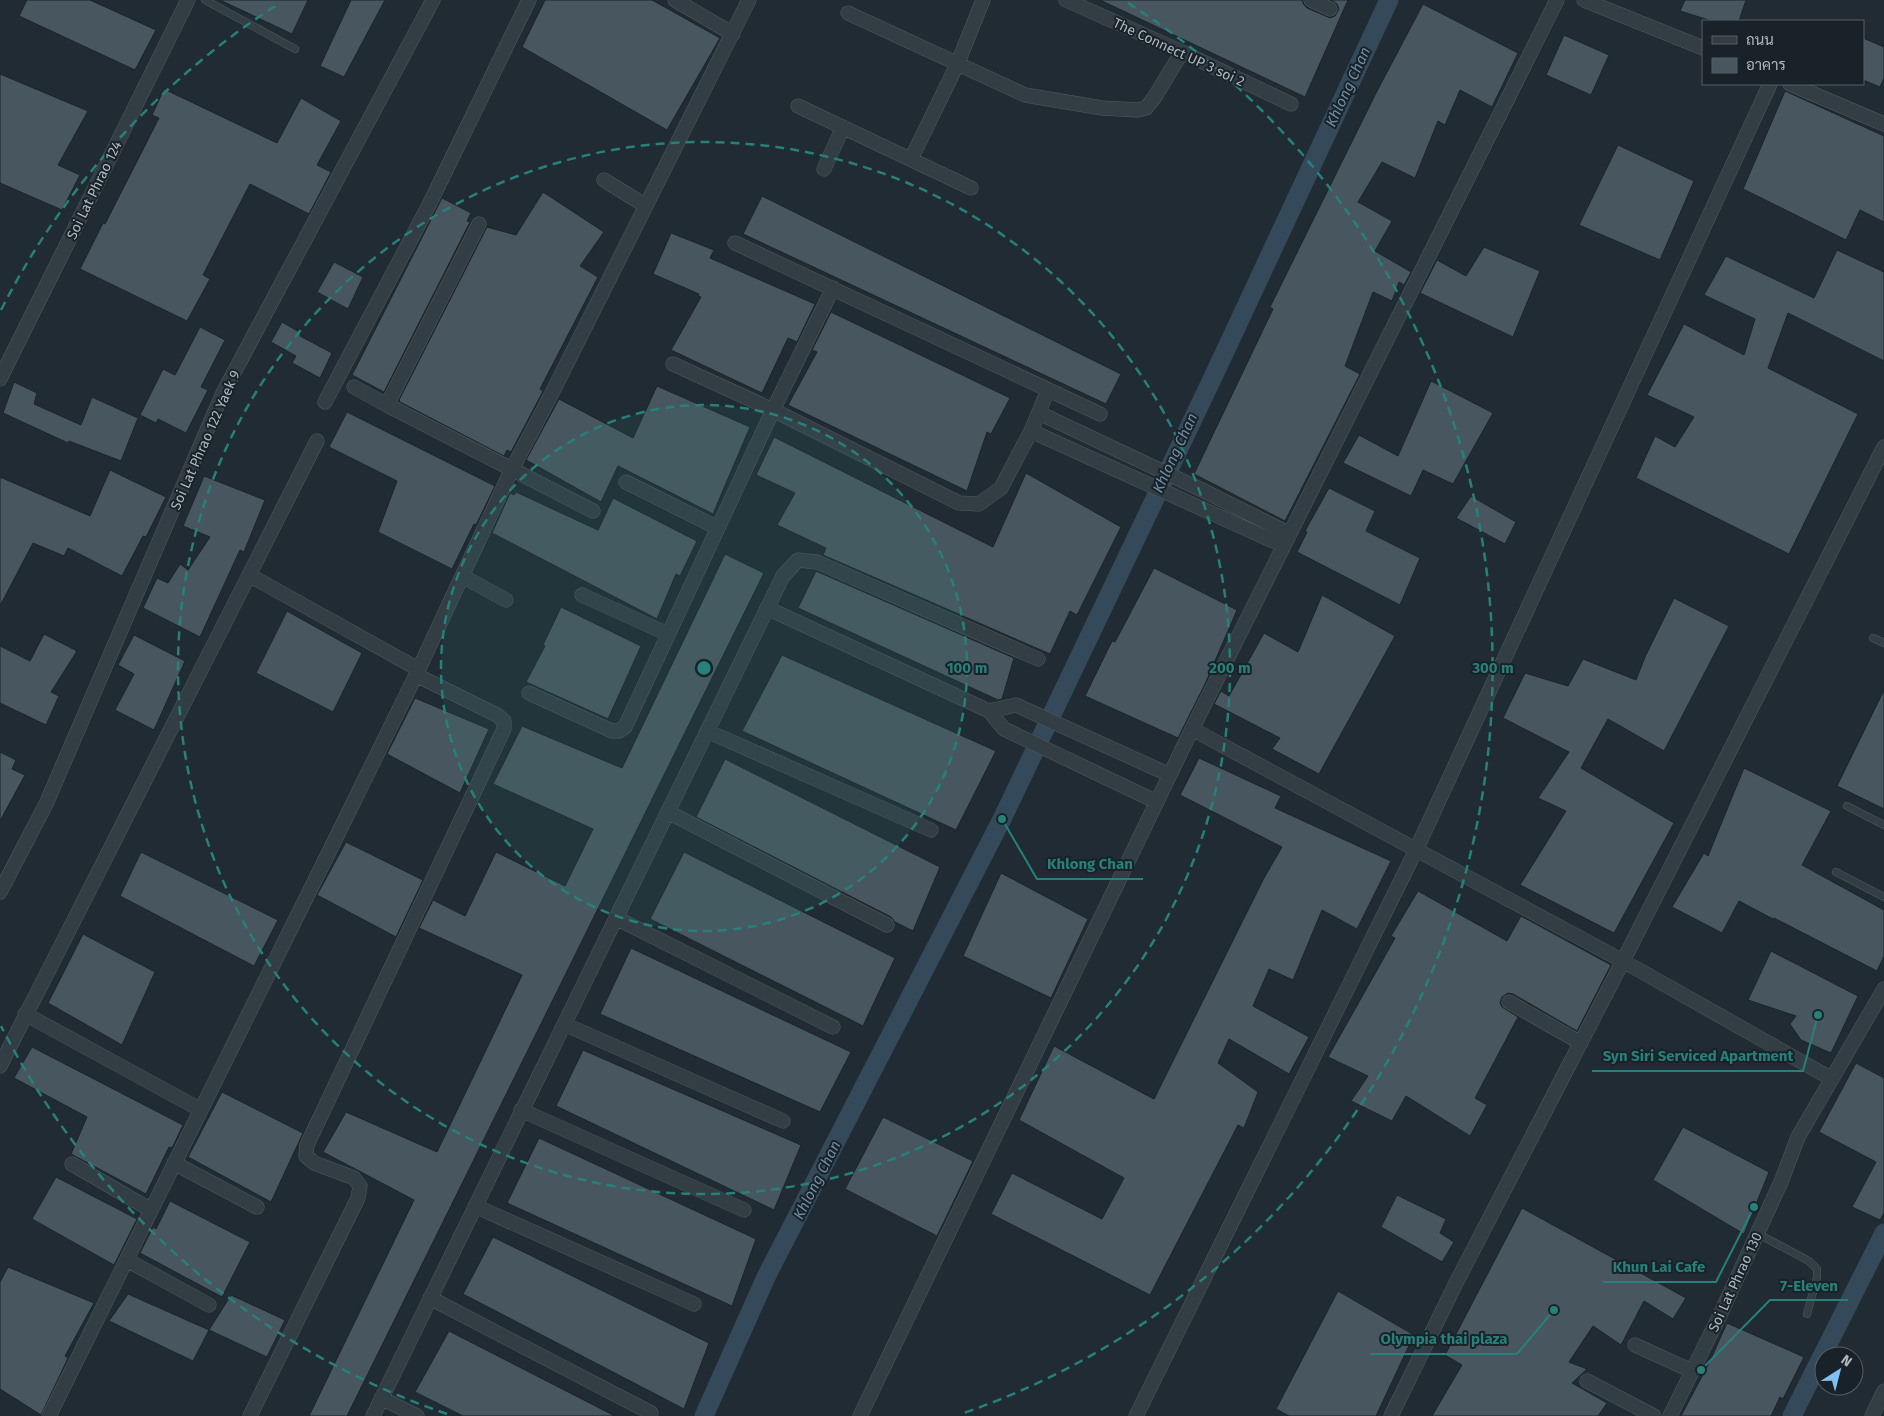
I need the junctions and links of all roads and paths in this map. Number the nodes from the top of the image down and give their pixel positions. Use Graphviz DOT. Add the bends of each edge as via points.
graph roads {
  1 [pos="188,0"];
  2 [pos="205,0"];
  3 [pos="433,0"];
  4 [pos="529,0"];
  5 [pos="675,0"];
  6 [pos="749,0"];
  7 [pos="983,0"];
  8 [pos="1066,0"];
  9 [pos="1311,0"];
  10 [pos="1557,0"];
  11 [pos="1584,0"];
  12 [pos="1330,8"];
  13 [pos="848,12"];
  14 [pos="733,34"];
  15 [pos="1702,48"];
  16 [pos="295,49"];
  17 [pos="1182,52"];
  18 [pos="957,65"];
  19 [pos="1770,85"];
  20 [pos="1792,85"];
  21 [pos="1291,104"];
  22 [pos="798,106"];
  23 [pos="1884,124"];
  24 [pos="843,127"];
  25 [pos="911,159"];
  26 [pos="824,169"];
  27 [pos="604,180"];
  28 [pos="971,188"];
  29 [pos="646,206"];
  30 [pos="479,224"];
  31 [pos="735,243"];
  32 [pos="833,288"];
  33 [pos="673,364"];
  34 [pos="0,379"];
  35 [pos="354,386"];
  36 [pos="1048,390"];
  37 [pos="325,402"];
  38 [pos="387,405"];
  39 [pos="774,410"];
  40 [pos="1038,413"];
  41 [pos="1100,414"];
  42 [pos="1031,431"];
  43 [pos="317,441"];
  44 [pos="1884,447"];
  45 [pos="1147,465"];
  46 [pos="512,469"];
  47 [pos="1134,478"];
  48 [pos="626,482"];
  49 [pos="1208,493"];
  50 [pos="1202,509"];
  51 [pos="593,511"];
  52 [pos="718,528"];
  53 [pos="1287,540"];
  54 [pos="249,575"];
  55 [pos="462,576"];
  56 [pos="582,595"];
  57 [pos="506,600"];
  58 [pos="767,608"];
  59 [pos="668,634"];
  60 [pos="1873,638"];
  61 [pos="1884,644"];
  62 [pos="1038,659"];
  63 [pos="417,672"];
  64 [pos="529,693"];
  65 [pos="989,712"];
  66 [pos="1192,729"];
  67 [pos="707,731"];
  68 [pos="1170,775"];
  69 [pos="1157,802"];
  70 [pos="1847,806"];
  71 [pos="668,812"];
  72 [pos="1884,825"];
  73 [pos="931,830"];
  74 [pos="1416,850"];
  75 [pos="1836,872"];
  76 [pos="0,892"];
  77 [pos="1884,897"];
  78 [pos="616,918"];
  79 [pos="887,925"];
  80 [pos="1624,961"];
  81 [pos="1884,988"];
  82 [pos="1510,1002"];
  83 [pos="26,1014"];
  84 [pos="564,1024"];
  85 [pos="833,1027"];
  86 [pos="1580,1043"];
  87 [pos="0,1066"];
  88 [pos="1832,1079"];
  89 [pos="201,1110"];
  90 [pos="522,1110"];
  91 [pos="783,1121"];
  92 [pos="174,1163"];
  93 [pos="72,1164"];
  94 [pos="475,1206"];
  95 [pos="257,1207"];
  96 [pos="151,1210"];
  97 [pos="744,1210"];
  98 [pos="1758,1234"];
  99 [pos="127,1260"];
  100 [pos="430,1298"];
  101 [pos="694,1304"];
  102 [pos="210,1305"];
  103 [pos="1807,1314"];
  104 [pos="1635,1344"];
  105 [pos="1692,1371"];
  106 [pos="1587,1381"];
  107 [pos="1884,1391"];
  108 [pos="381,1398"];
  109 [pos="651,1413"];
  110 [pos="49,1416"];
  111 [pos="250,1416"];
  112 [pos="373,1416"];
  113 [pos="417,1416"];
  114 [pos="860,1416"];
  115 [pos="1136,1416"];
  116 [pos="1391,1416"];
  117 [pos="1654,1416"];
  118 [pos="1670,1416"];
  119 [pos="1872,1416"];
  1 -- 34 [label="street, Soi Lat Phrao 124"];
  2 -- 16 [label="lane"];
  3 -- 76 [label="street, Soi Lat Phrao 122 Yaek 9" via="223,393 46,804"];
  4 -- 37 [label="street" via="429,205"];
  5 -- 14 [label="street"];
  6 -- 14 [label="street"];
  7 -- 18 [label="street"];
  8 -- 17 [label="street, The Connect UP 3 soi 2"];
  9 -- 12 [label="street"];
  10 -- 53 [label="street"];
  11 -- 15 [label="street"];
  13 -- 18 [label="street"];
  14 -- 29 [label="street"];
  17 -- 18 [label="street" via="1154,98 1146,108 1138,110 1102,108 1024,95"];
  17 -- 21 [label="street, The Connect UP 3 soi 2"];
  18 -- 25 [label="street"];
  19 -- 74 [label="street"];
  20 -- 23 [label="street"];
  22 -- 24 [label="street"];
  24 -- 25 [label="street"];
  24 -- 26 [label="street"];
  25 -- 28 [label="street"];
  27 -- 29 [label="street"];
  29 -- 46 [label="street"];
  30 -- 38 [label="street"];
  31 -- 32 [label="street"];
  32 -- 36 [label="street"];
  32 -- 39 [label="street"];
  33 -- 39 [label="street"];
  35 -- 38 [label="street"];
  36 -- 40 [label="street"];
  36 -- 41 [label="street"];
  38 -- 46 [label="street"];
  39 -- 42 [label="street" via="959,503 979,504 1001,488"];
  39 -- 52 [label="street"];
  40 -- 42 [label="street"];
  40 -- 45 [label="street"];
  42 -- 47 [label="street"];
  43 -- 54 [label="street"];
  44 -- 80 [label="street"];
  45 -- 47 [label="street"];
  45 -- 49 [label="street"];
  46 -- 51 [label="street"];
  46 -- 55 [label="street"];
  47 -- 50 [label="street"];
  48 -- 52 [label="street"];
  49 -- 50 [label="street"];
  49 -- 53 [label="street"];
  50 -- 53 [label="street"];
  52 -- 59 [label="street"];
  53 -- 66 [label="street"];
  54 -- 63 [label="street"];
  54 -- 83 [label="street"];
  55 -- 57 [label="street"];
  55 -- 63 [label="street"];
  56 -- 59 [label="street"];
  58 -- 62 [label="street" via="783,576 798,560 817,562"];
  58 -- 65 [label="street"];
  58 -- 67 [label="street"];
  59 -- 64 [label="street" via="625,726 619,731 612,731"];
  60 -- 61 [label="lane"];
  63 -- 89 [label="street"];
  63 -- 111 [label="street" via="496,715 504,721 504,729 308,1145 306,1156 314,1163 354,1178 360,1186 358,1198"];
  65 -- 68 [label="street" via="1016,705"];
  65 -- 69 [label="street" via="1004,729"];
  66 -- 68 [label="street"];
  66 -- 74 [label="street"];
  67 -- 71 [label="street"];
  67 -- 73 [label="street"];
  68 -- 69 [label="street"];
  69 -- 114 [label="street"];
  70 -- 72 [label="lane"];
  71 -- 78 [label="street"];
  71 -- 79 [label="street"];
  74 -- 80 [label="street"];
  74 -- 115 [label="street"];
  75 -- 77 [label="lane"];
  78 -- 84 [label="street"];
  78 -- 85 [label="street"];
  80 -- 86 [label="street"];
  80 -- 88 [label="street"];
  81 -- 88 [label="street, Soi Lat Phrao 130"];
  82 -- 86 [label="street"];
  83 -- 87 [label="street"];
  83 -- 89 [label="street"];
  84 -- 90 [label="street"];
  84 -- 91 [label="street"];
  86 -- 116 [label="street"];
  88 -- 98 [label="street, Soi Lat Phrao 130" via="1798,1138"];
  89 -- 92 [label="street"];
  90 -- 94 [label="street"];
  90 -- 97 [label="street"];
  92 -- 95 [label="street"];
  92 -- 96 [label="street"];
  93 -- 96 [label="street"];
  94 -- 100 [label="street"];
  94 -- 101 [label="street"];
  96 -- 99 [label="street"];
  98 -- 103 [label="lane" via="1809,1261 1817,1269"];
  98 -- 105 [label="street, Soi Lat Phrao 130"];
  99 -- 102 [label="street"];
  99 -- 110 [label="street"];
  100 -- 108 [label="street"];
  100 -- 109 [label="street"];
  104 -- 105 [label="street"];
  105 -- 118 [label="street, Soi Lat Phrao 130"];
  106 -- 117 [label="street"];
  107 -- 119 [label="street"];
  108 -- 112 [label="street"];
  108 -- 113 [label="street"];
}
